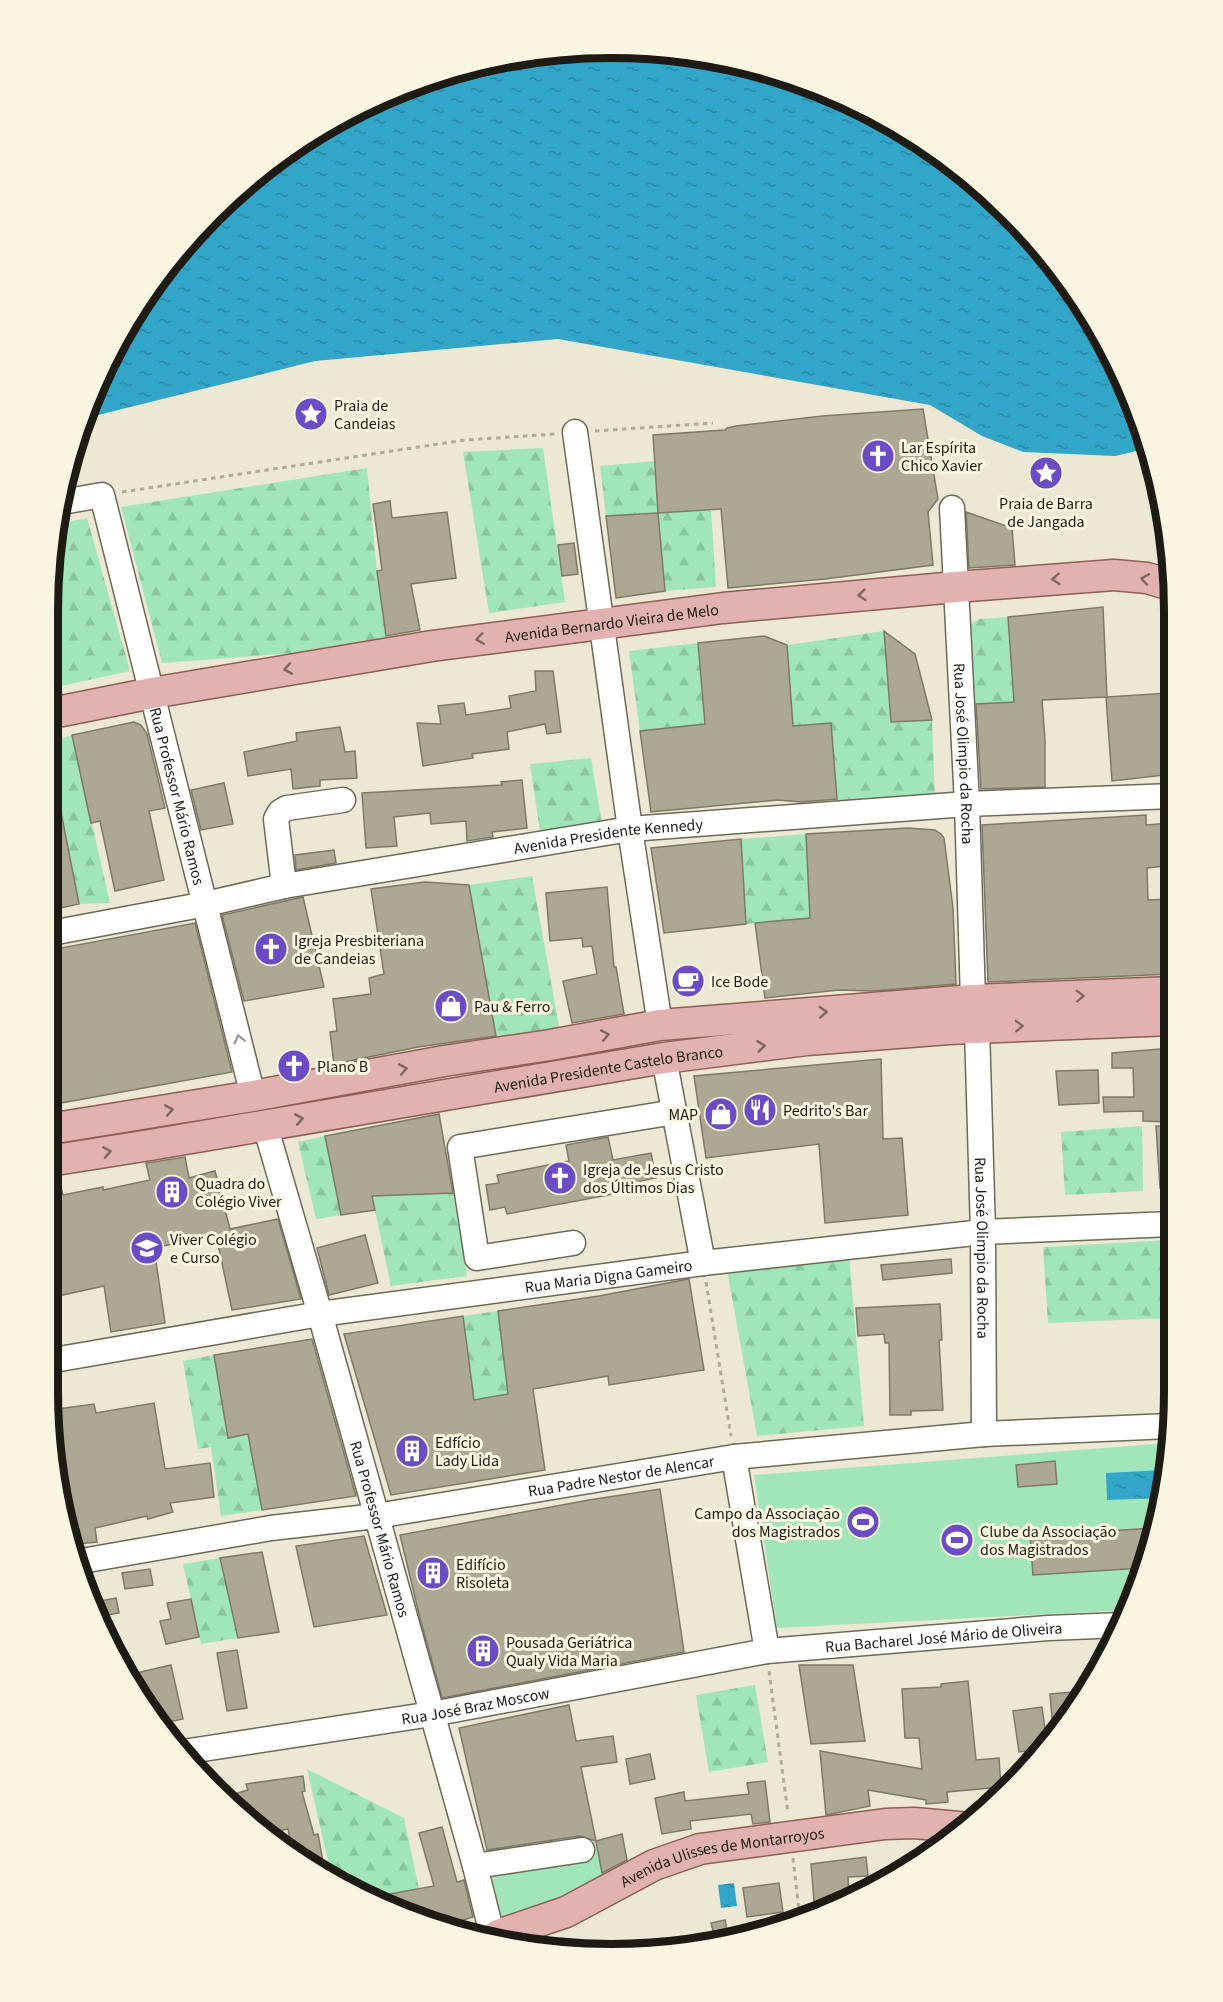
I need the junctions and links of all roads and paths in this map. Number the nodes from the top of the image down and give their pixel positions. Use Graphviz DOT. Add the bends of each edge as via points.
graph roads {
  1 [pos="713,423"];
  2 [pos="575,432"];
  3 [pos="102,495"];
  4 [pos="70,501"];
  5 [pos="952,508"];
  6 [pos="1163,583"];
  7 [pos="957,587"];
  8 [pos="600,623"];
  9 [pos="152,693"];
  10 [pos="58,712"];
  11 [pos="1164,796"];
  12 [pos="343,800"];
  13 [pos="967,804"];
  14 [pos="630,829"];
  15 [pos="284,886"];
  16 [pos="206,904"];
  17 [pos="58,932"];
  18 [pos="1164,993"];
  19 [pos="975,1014"];
  20 [pos="1164,1020"];
  21 [pos="660,1025"];
  22 [pos="664,1058"];
  23 [pos="444,1061"];
  24 [pos="448,1093"];
  25 [pos="253,1096"];
  26 [pos="675,1112"];
  27 [pos="265,1125"];
  28 [pos="58,1128"];
  29 [pos="58,1160"];
  30 [pos="1164,1224"];
  31 [pos="983,1232"];
  32 [pos="573,1243"];
  33 [pos="703,1263"];
  34 [pos="320,1314"];
  35 [pos="58,1360"];
  36 [pos="1163,1426"];
  37 [pos="984,1434"];
  38 [pos="734,1457"];
  39 [pos="376,1516"];
  40 [pos="86,1560"];
  41 [pos="1111,1626"];
  42 [pos="766,1651"];
  43 [pos="432,1714"];
  44 [pos="192,1751"];
  45 [pos="951,1826"];
  46 [pos="791,1838"];
  47 [pos="582,1850"];
  48 [pos="476,1866"];
  49 [pos="799,1910"];
  50 [pos="491,1930"];
  51 [pos="504,1933"];
  1 -- 2 [label="path"];
  2 -- 3 [label="path" via="465,440"];
  2 -- 8 [label="street"];
  3 -- 4 [label="street"];
  3 -- 9 [label="street, Rua Professor Mário Ramos"];
  5 -- 7 [label="street, Rua José Olimpio da Rocha"];
  6 -- 7 [label="main road, Avenida Bernardo Vieira de Melo, one-way" via="1114,575"];
  7 -- 8 [label="main road, Avenida Bernardo Vieira de Melo, one-way"];
  7 -- 13 [label="street, Rua José Olimpio da Rocha"];
  8 -- 9 [label="main road, Avenida Bernardo Vieira de Melo, one-way"];
  8 -- 14 [label="street"];
  9 -- 10 [label="main road, Avenida Bernardo Vieira de Melo"];
  9 -- 16 [label="street, Rua Professor Mário Ramos"];
  11 -- 13 [label="street, Avenida Presidente Kennedy"];
  12 -- 15 [label="street" via="280,812 276,819"];
  13 -- 14 [label="street, Avenida Presidente Kennedy"];
  13 -- 19 [label="street, Rua José Olimpio da Rocha"];
  14 -- 15 [label="street, Avenida Presidente Kennedy"];
  14 -- 21 [label="street"];
  15 -- 16 [label="street, Avenida Presidente Kennedy"];
  16 -- 17 [label="street, Avenida Presidente Kennedy"];
  25 -- 16 [label="street, Rua Professor Mário Ramos, one-way"];
  19 -- 18 [label="main road, Avenida Presidente Castelo Branco, one-way"];
  19 -- 20 [label="main road, Avenida Presidente Castelo Branco, one-way"];
  21 -- 19 [label="main road, Avenida Presidente Castelo Branco, one-way"];
  22 -- 19 [label="main road, Avenida Presidente Castelo Branco, one-way"];
  19 -- 31 [label="street, Rua José Olimpio da Rocha"];
  23 -- 21 [label="main road, Avenida Presidente Castelo Branco, one-way"];
  22 -- 24 [label="main road, Avenida Presidente Castelo Branco"];
  22 -- 26 [label="street"];
  23 -- 24 [label="main road"];
  25 -- 23 [label="main road, Avenida Presidente Castelo Branco, one-way"];
  27 -- 24 [label="main road, Avenida Presidente Castelo Branco, one-way"];
  28 -- 25 [label="main road, Avenida Presidente Castelo Branco, one-way"];
  26 -- 32 [label="street" via="460,1147 477,1258"];
  26 -- 33 [label="street"];
  29 -- 27 [label="main road, Avenida Presidente Castelo Branco, one-way"];
  27 -- 34 [label="street, Rua Professor Mário Ramos"];
  30 -- 31 [label="street, Rua Maria Digna Gameiro"];
  31 -- 33 [label="street, Rua Maria Digna Gameiro"];
  31 -- 37 [label="street, Rua José Olimpio da Rocha"];
  33 -- 34 [label="street, Rua Maria Digna Gameiro"];
  33 -- 38 [label="path"];
  34 -- 35 [label="street, Rua Maria Digna Gameiro"];
  34 -- 39 [label="street, Rua Professor Mário Ramos"];
  36 -- 37 [label="street, Rua Padre Nestor de Alencar"];
  37 -- 38 [label="street, Rua Padre Nestor de Alencar"];
  38 -- 39 [label="street, Rua Padre Nestor de Alencar"];
  38 -- 42 [label="street"];
  39 -- 40 [label="street, Rua Padre Nestor de Alencar" via="271,1528"];
  39 -- 43 [label="street, Rua Professor Mário Ramos"];
  41 -- 42 [label="street, Rua Bacharel José Mário de Oliveira"];
  42 -- 43 [label="street, Rua José Braz Moscow"];
  42 -- 46 [label="path"];
  43 -- 44 [label="street, Rua José Braz Moscow"];
  43 -- 48 [label="street, Rua Professor Mário Ramos"];
  45 -- 46 [label="main road, Avenida Ulisses de Montarroyos" via="885,1824"];
  46 -- 49 [label="path"];
  46 -- 51 [label="main road, Avenida Ulisses de Montarroyos" via="700,1849 654,1865 566,1912"];
  47 -- 48 [label="street"];
  48 -- 50 [label="street, Rua Professor Mário Ramos"];
}
